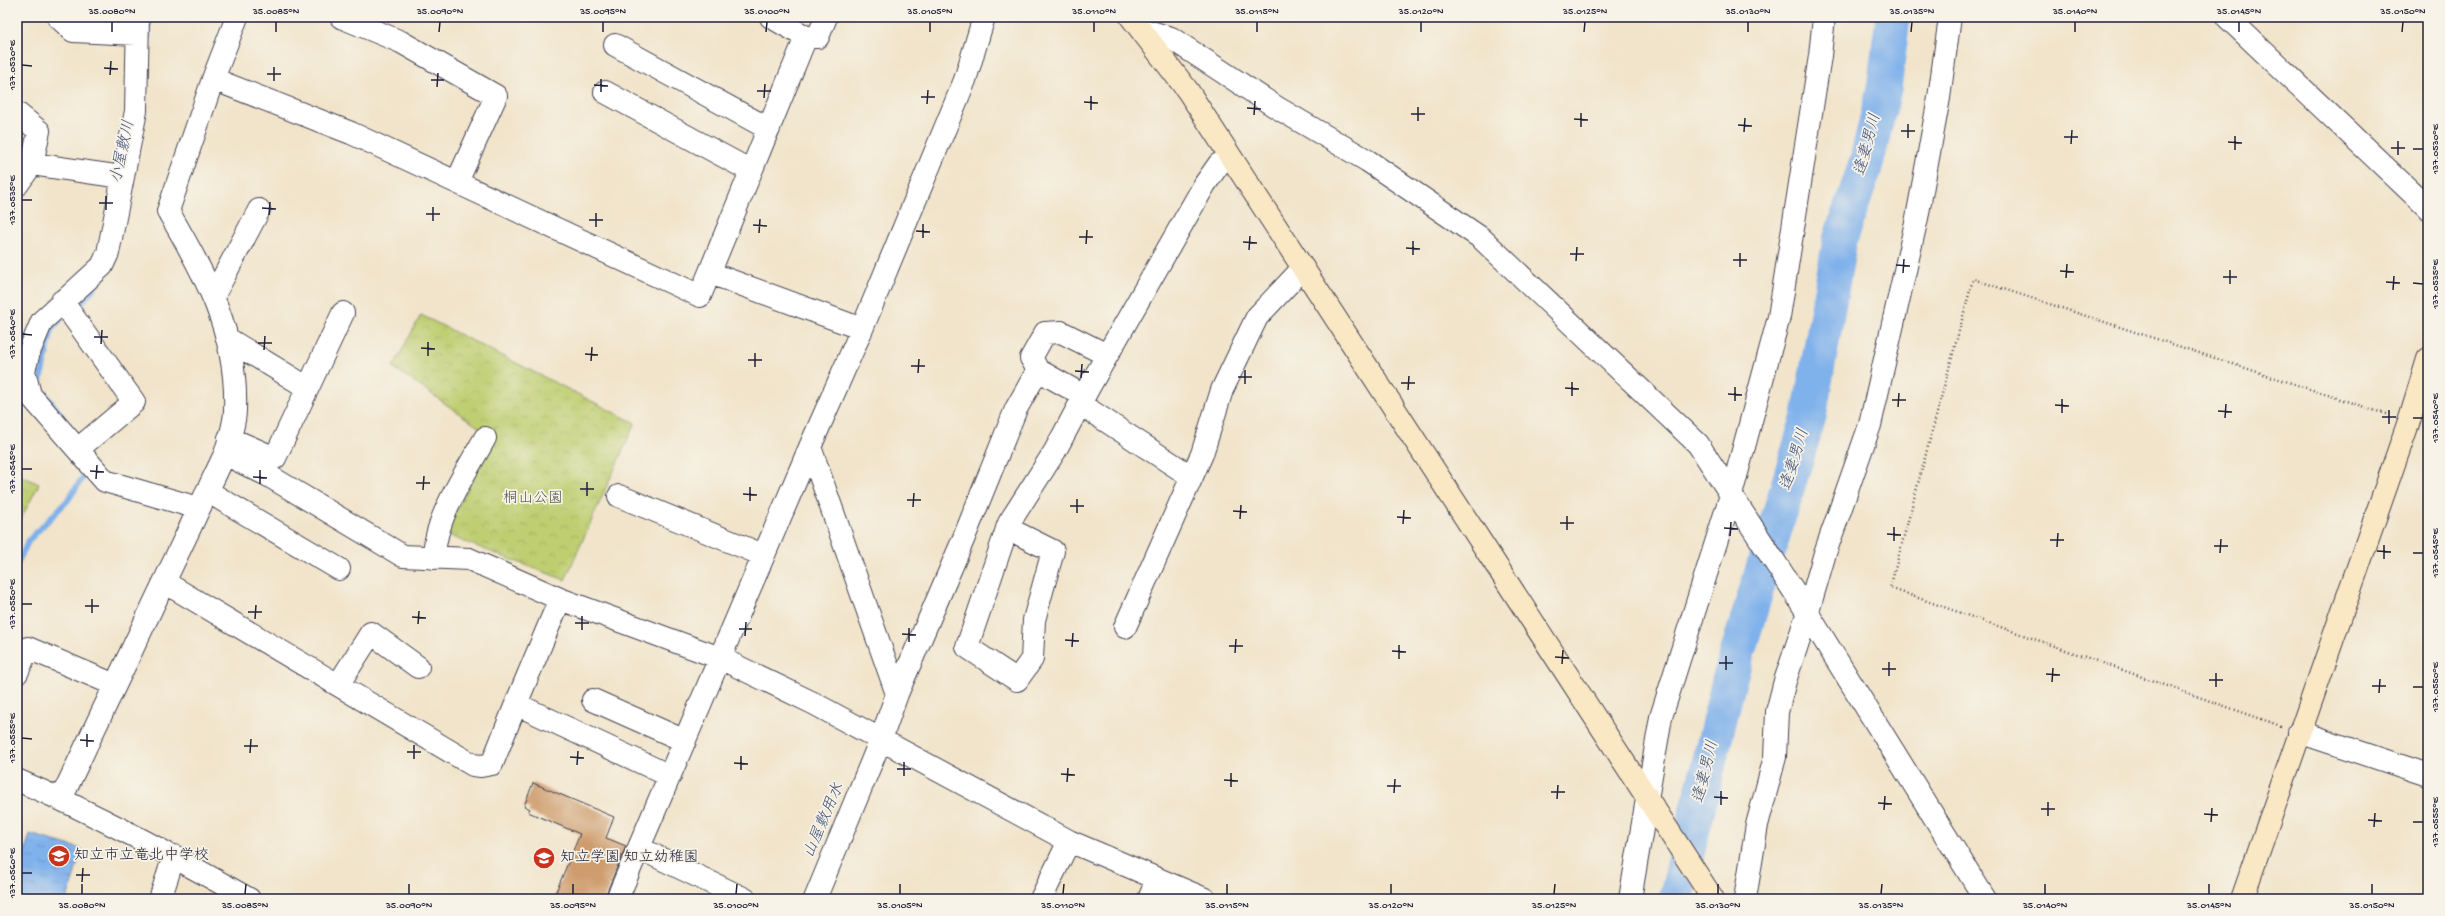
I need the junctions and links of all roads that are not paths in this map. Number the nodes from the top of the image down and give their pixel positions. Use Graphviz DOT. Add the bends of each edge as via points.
graph roads {
  1 [pos="58,17"];
  2 [pos="236,17"];
  3 [pos="341,17"];
  4 [pos="771,17"];
  5 [pos="826,17"];
  6 [pos="984,17"];
  7 [pos="1824,17"];
  8 [pos="1950,17"];
  9 [pos="2227,17"];
  10 [pos="1136,23"];
  11 [pos="138,25"];
  12 [pos="806,37"];
  13 [pos="615,45"];
  14 [pos="213,79"];
  15 [pos="605,92"];
  16 [pos="17,113"];
  17 [pos="768,129"];
  18 [pos="1231,158"];
  19 [pos="32,164"];
  20 [pos="751,171"];
  21 [pos="122,177"];
  22 [pos="457,182"];
  23 [pos="17,185"];
  24 [pos="2428,208"];
  25 [pos="259,210"];
  26 [pos="1302,268"];
  27 [pos="710,273"];
  28 [pos="213,297"];
  29 [pos="62,301"];
  30 [pos="343,313"];
  31 [pos="862,329"];
  32 [pos="228,339"];
  33 [pos="1107,355"];
  34 [pos="2428,359"];
  35 [pos="1038,370"];
  36 [pos="308,388"];
  37 [pos="23,390"];
  38 [pos="1082,400"];
  39 [pos="485,438"];
  40 [pos="227,446"];
  41 [pos="810,447"];
  42 [pos="78,449"];
  43 [pos="1192,476"];
  44 [pos="619,496"];
  45 [pos="203,499"];
  46 [pos="1734,500"];
  47 [pos="1007,528"];
  48 [pos="764,555"];
  49 [pos="434,558"];
  50 [pos="339,569"];
  51 [pos="164,582"];
  52 [pos="560,599"];
  53 [pos="1807,615"];
  54 [pos="1125,627"];
  55 [pos="720,658"];
  56 [pos="418,667"];
  57 [pos="17,673"];
  58 [pos="115,685"];
  59 [pos="338,685"];
  60 [pos="897,694"];
  61 [pos="592,700"];
  62 [pos="516,704"];
  63 [pos="2299,732"];
  64 [pos="881,739"];
  65 [pos="685,741"];
  66 [pos="2428,775"];
  67 [pos="670,776"];
  68 [pos="17,780"];
  69 [pos="61,799"];
  70 [pos="1651,804"];
  71 [pos="1069,841"];
  72 [pos="639,848"];
  73 [pos="174,856"];
  74 [pos="1153,889"];
  75 [pos="160,899"];
  76 [pos="249,899"];
  77 [pos="618,899"];
  78 [pos="745,899"];
  79 [pos="816,899"];
  80 [pos="1041,899"];
  81 [pos="1205,899"];
  82 [pos="1630,899"];
  83 [pos="1713,899"];
  84 [pos="1745,899"];
  85 [pos="1986,899"];
  86 [pos="2242,899"];
  1 -- 11 [label="street" via="73,31"];
  2 -- 14 [label="street"];
  3 -- 22 [label="street" via="401,42 496,96"];
  4 -- 12 [label="street"];
  5 -- 12 [label="street" via="818,37"];
  6 -- 31 [label="street" via="965,80"];
  7 -- 46 [label="street" via="1779,317"];
  8 -- 53 [label="street" via="1939,98 1917,218 1870,425 1825,553"];
  9 -- 24 [label="street"];
  10 -- 18 [label="street" via="1188,91"];
  10 -- 46 [label="street" via="1170,38 1276,107 1368,161 1481,238 1698,444"];
  11 -- 21 [label="street" via="136,111"];
  12 -- 17 [label="street"];
  13 -- 17 [label="street"];
  14 -- 22 [label="street" via="351,133"];
  14 -- 28 [label="street" via="168,211 196,259"];
  15 -- 20 [label="street"];
  16 -- 19 [label="street" via="39,131"];
  17 -- 20 [label="street"];
  18 -- 26 [label="street"];
  18 -- 33 [label="street" via="1219,164 1205,184"];
  19 -- 21 [label="street"];
  19 -- 23 [label="street"];
  20 -- 27 [label="street"];
  21 -- 29 [label="street" via="108,253 102,266"];
  22 -- 27 [label="street" via="700,296"];
  25 -- 28 [label="street"];
  26 -- 43 [label="street" via="1257,317 1222,390 1202,454"];
  26 -- 70 [label="street"];
  27 -- 31 [label="street"];
  28 -- 32 [label="street"];
  29 -- 37 [label="street" via="42,321 28,352"];
  29 -- 42 [label="street" via="134,402"];
  30 -- 36 [label="street"];
  31 -- 41 [label="street"];
  32 -- 36 [label="street"];
  32 -- 40 [label="street" via="233,357 235,411"];
  33 -- 35 [label="street" via="1061,332 1045,333 1031,358"];
  33 -- 38 [label="street"];
  34 -- 63 [label="street" via="2409,421"];
  35 -- 38 [label="street"];
  35 -- 60 [label="street" via="1016,409"];
  36 -- 40 [label="street" via="275,458"];
  37 -- 42 [label="street"];
  38 -- 43 [label="street"];
  38 -- 47 [label="street" via="1055,451"];
  39 -- 49 [label="street" via="439,526 434,545"];
  40 -- 45 [label="street"];
  40 -- 49 [label="street" via="269,476 403,556"];
  41 -- 48 [label="street"];
  41 -- 60 [label="street"];
  42 -- 45 [label="street" via="106,481"];
  43 -- 54 [label="street"];
  44 -- 48 [label="street"];
  45 -- 50 [label="street"];
  45 -- 51 [label="street"];
  46 -- 53 [label="street"];
  46 -- 70 [label="street" via="1661,717"];
  47 -- 47 [label="street" via="967,647 1017,680 1032,659 1034,620 1054,551"];
  48 -- 55 [label="street"];
  49 -- 52 [label="street" via="468,559"];
  51 -- 58 [label="street"];
  51 -- 59 [label="street"];
  52 -- 55 [label="street"];
  52 -- 62 [label="street"];
  53 -- 84 [label="street" via="1785,680 1778,712 1775,757 1757,825"];
  53 -- 85 [label="street"];
  55 -- 64 [label="street"];
  55 -- 65 [label="street"];
  56 -- 59 [label="street" via="371,633"];
  57 -- 58 [label="street" via="28,648"];
  58 -- 69 [label="street"];
  59 -- 62 [label="street" via="473,765 481,766 492,764"];
  60 -- 64 [label="street"];
  61 -- 65 [label="street"];
  62 -- 67 [label="street"];
  63 -- 66 [label="street"];
  63 -- 86 [label="street"];
  64 -- 71 [label="street"];
  64 -- 79 [label="street"];
  65 -- 67 [label="street"];
  67 -- 72 [label="street"];
  68 -- 69 [label="street"];
  69 -- 73 [label="street"];
  70 -- 82 [label="street"];
  70 -- 83 [label="street"];
  71 -- 74 [label="street"];
  71 -- 80 [label="street"];
  72 -- 77 [label="street"];
  72 -- 78 [label="street"];
  73 -- 75 [label="street"];
  73 -- 76 [label="street"];
  74 -- 81 [label="street"];
}
